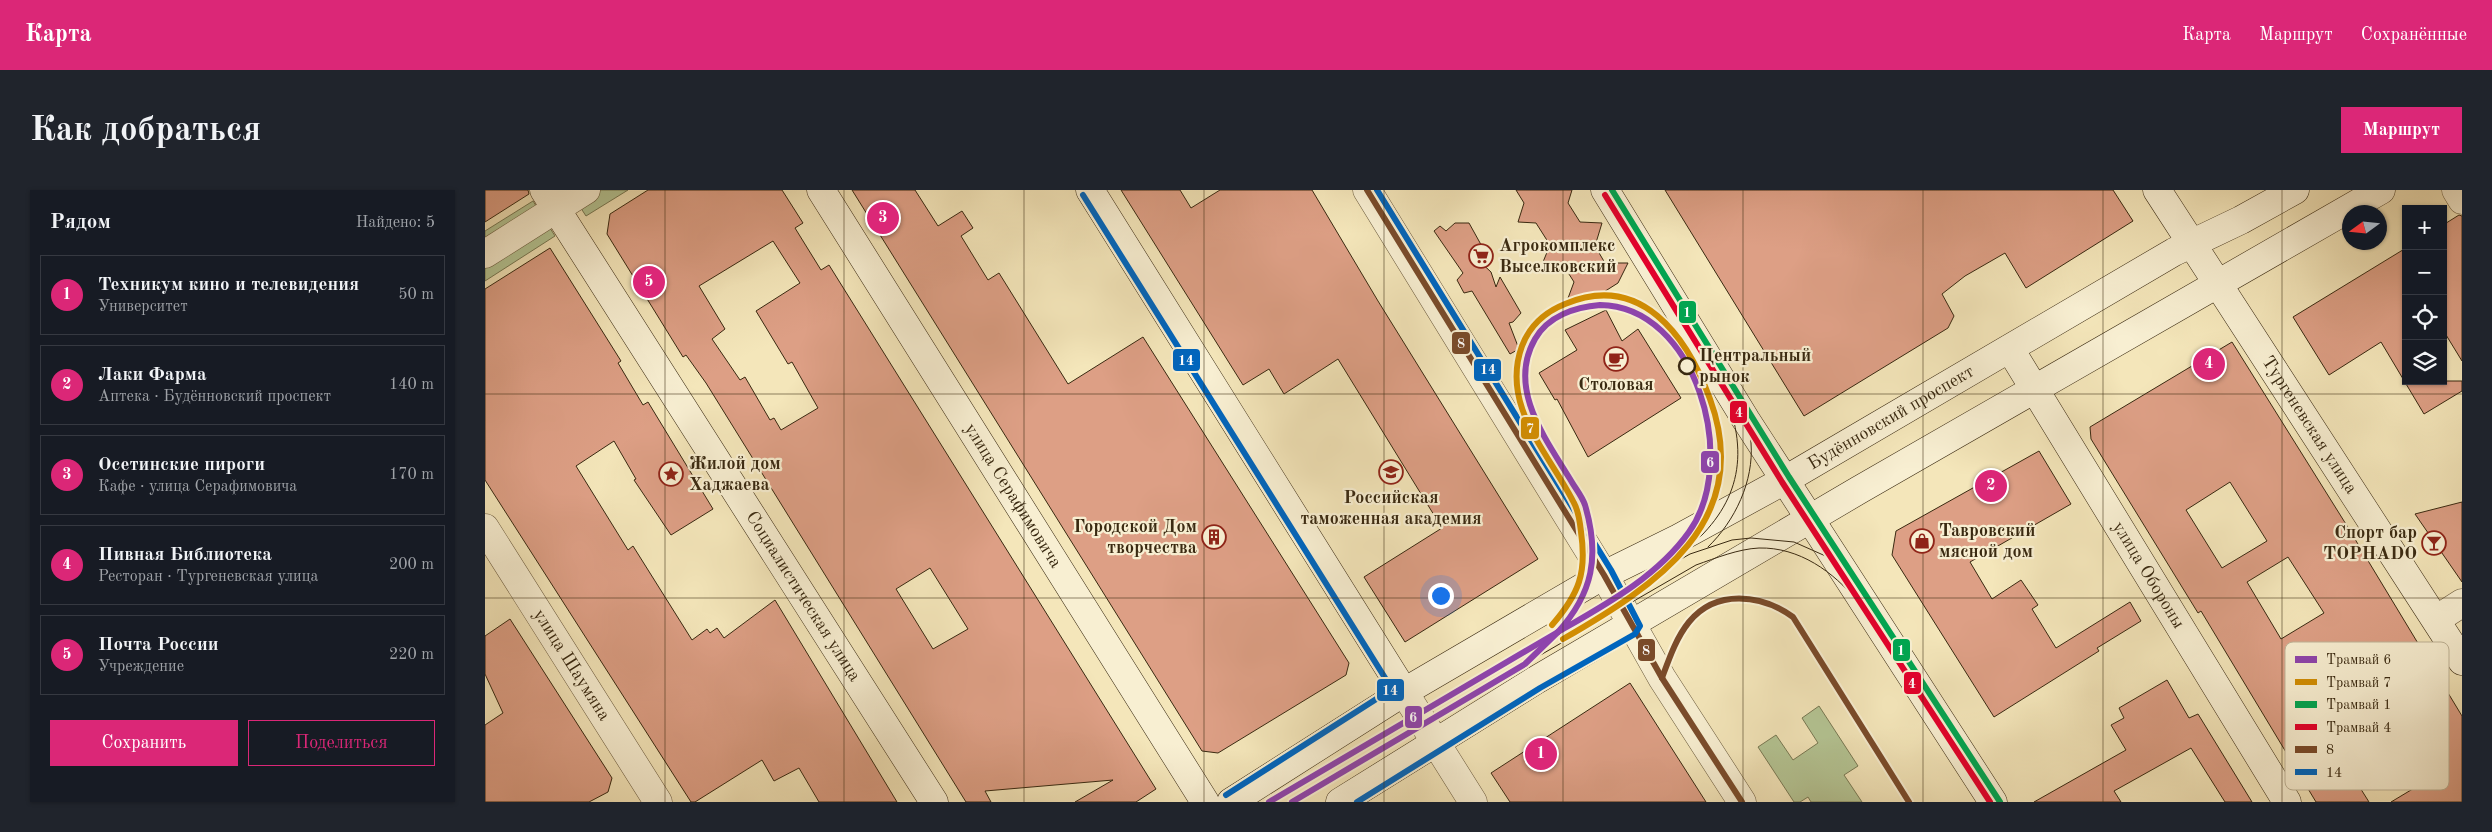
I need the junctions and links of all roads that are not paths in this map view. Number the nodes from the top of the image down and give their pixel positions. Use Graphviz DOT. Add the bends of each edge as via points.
graph roads {
  1 [pos="586,190"];
  2 [pos="821,190"];
  3 [pos="1090,190"];
  4 [pos="1367,190"];
  5 [pos="1605,190"];
  6 [pos="2157,190"];
  7 [pos="2295,190"];
  8 [pos="2381,190"];
  9 [pos="2456,190"];
  10 [pos="550,199"];
  11 [pos="2462,200"];
  12 [pos="2193,245"];
  13 [pos="485,254"];
  14 [pos="2219,285"];
  15 [pos="2010,349"];
  16 [pos="2034,390"];
  17 [pos="1785,480"];
  18 [pos="1811,518"];
  19 [pos="485,528"];
  20 [pos="1604,575"];
  21 [pos="2462,603"];
  22 [pos="2437,619"];
  23 [pos="1631,626"];
  24 [pos="2462,660"];
  25 [pos="1404,692"];
  26 [pos="1435,741"];
  27 [pos="658,802"];
  28 [pos="934,802"];
  29 [pos="1205,802"];
  30 [pos="1231,802"];
  31 [pos="1340,802"];
  32 [pos="1473,802"];
  33 [pos="1742,802"];
  34 [pos="1993,802"];
  35 [pos="2287,802"];
  1 -- 10 [label="street"];
  2 -- 29 [label="street, улица Серафимовича"];
  3 -- 25 [label="street"];
  4 -- 20 [label="street"];
  5 -- 17 [label="street"];
  6 -- 12 [label="street, Тургеневская улица"];
  7 -- 12 [label="street, Будённовский проспект"];
  8 -- 14 [label="street"];
  9 -- 11 [label="street"];
  10 -- 13 [label="street"];
  10 -- 28 [label="street, Социалистическая улица"];
  12 -- 14 [label="street, Тургеневская улица"];
  12 -- 15 [label="street, Будённовский проспект" via="2174,252"];
  14 -- 16 [label="street"];
  14 -- 22 [label="street, Тургеневская улица"];
  15 -- 16 [label="street, улица Обороны"];
  15 -- 17 [label="street, Будённовский проспект"];
  16 -- 18 [label="street"];
  16 -- 35 [label="street, улица Обороны"];
  17 -- 18 [label="street"];
  17 -- 20 [label="street, Будённовский проспект"];
  18 -- 23 [label="street"];
  18 -- 34 [label="street"];
  19 -- 27 [label="street, улица Шаумяна"];
  20 -- 23 [label="street"];
  20 -- 25 [label="street, Будённовский проспект"];
  21 -- 22 [label="street"];
  22 -- 24 [label="street, Тургеневская улица"];
  23 -- 26 [label="street"];
  23 -- 33 [label="street"];
  25 -- 26 [label="street"];
  25 -- 30 [label="street, Будённовский проспект"];
  26 -- 31 [label="street"];
  26 -- 32 [label="street"];
}
